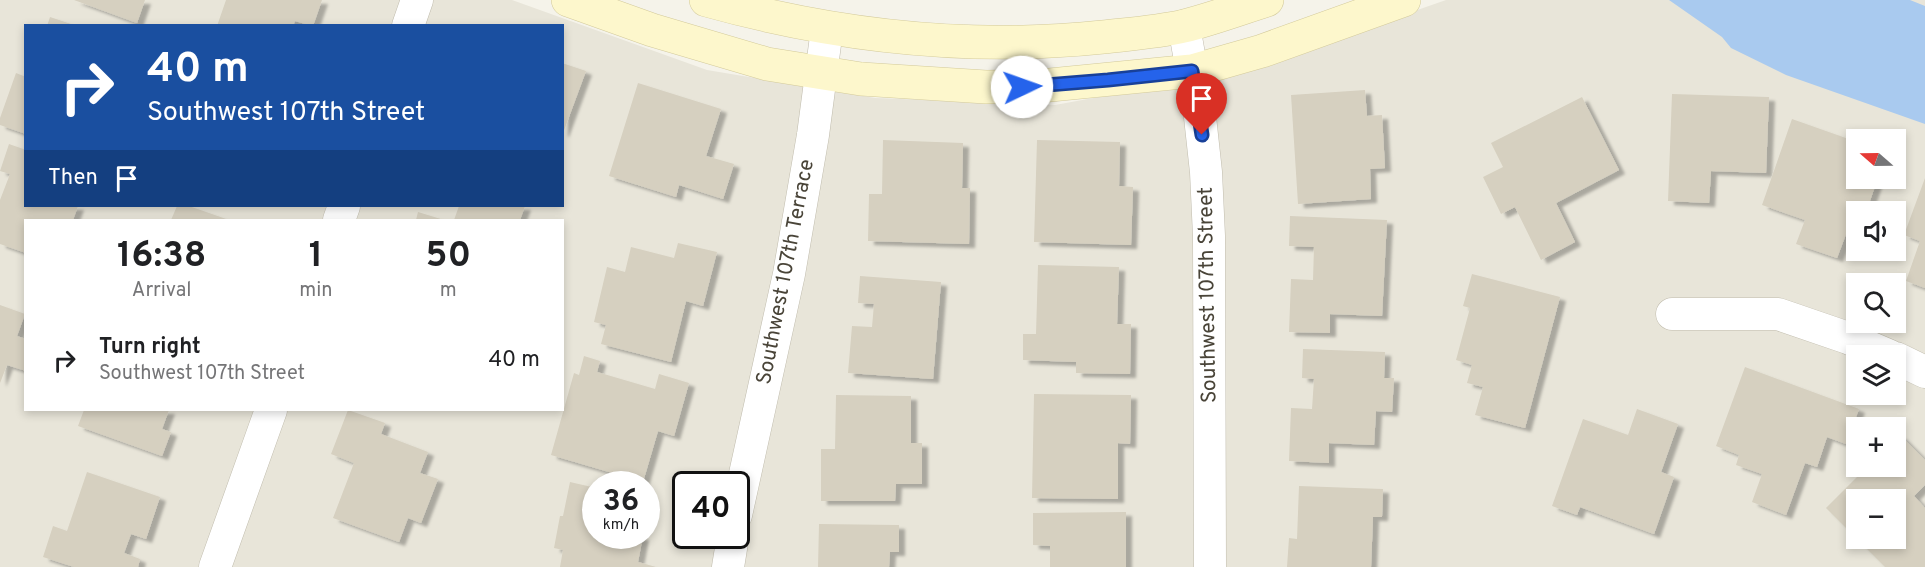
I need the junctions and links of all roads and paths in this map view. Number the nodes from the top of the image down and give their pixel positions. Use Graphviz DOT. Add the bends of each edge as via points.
graph roads {
  1 [pos="417,0"];
  2 [pos="568,0"];
  3 [pos="706,0"];
  4 [pos="1267,0"];
  5 [pos="1404,0"];
  6 [pos="409,24"];
  7 [pos="1184,26"];
  8 [pos="827,29"];
  9 [pos="1192,71"];
  10 [pos="822,73"];
  11 [pos="1672,314"];
  12 [pos="1864,345"];
  13 [pos="1906,363"];
  14 [pos="1925,372"];
  15 [pos="271,411"];
  16 [pos="746,471"];
  17 [pos="731,549"];
  18 [pos="215,567"];
  19 [pos="728,567"];
  20 [pos="1210,567"];
  1 -- 6 [label="street"];
  2 -- 10 [label="street" via="720,51"];
  3 -- 8 [label="street"];
  4 -- 7 [label="street"];
  5 -- 9 [label="street" via="1262,51"];
  7 -- 8 [label="street" via="1064,41 1001,42 945,42"];
  7 -- 9 [label="street, Southwest 107th Street"];
  8 -- 10 [label="street, Southwest 107th Terrace"];
  9 -- 10 [label="street" via="1040,86 986,87"];
  9 -- 20 [label="street, Southwest 107th Street" via="1206,172 1209,236"];
  10 -- 16 [label="street, Southwest 107th Terrace" via="789,274"];
  11 -- 12 [label="street" via="1778,314"];
  13 -- 14 [label="street"];
  15 -- 18 [label="street"];
  17 -- 19 [label="street"];
}
